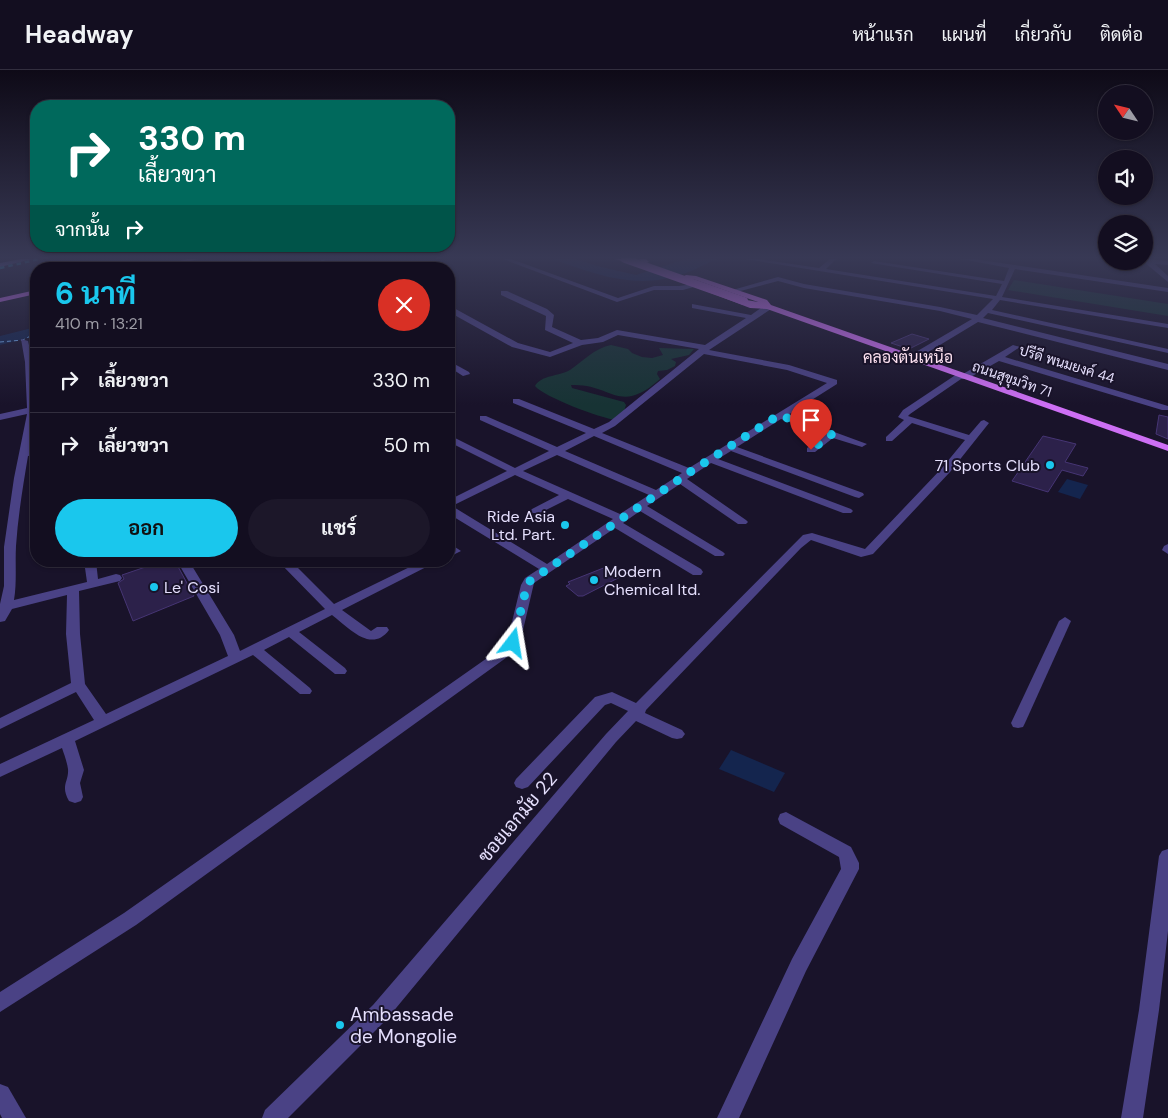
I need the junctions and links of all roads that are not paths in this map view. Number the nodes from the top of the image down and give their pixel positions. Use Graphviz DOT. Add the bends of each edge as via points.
graph roads {
  1 [pos="537,308"];
  2 [pos="704,308"];
  3 [pos="763,308"];
  4 [pos="771,308"];
  5 [pos="934,308"];
  6 [pos="990,308"];
  7 [pos="1058,308"];
  8 [pos="987,311"];
  9 [pos="455,312"];
  10 [pos="750,318"];
  11 [pos="977,319"];
  12 [pos="1168,326"];
  13 [pos="24,341"];
  14 [pos="580,343"];
  15 [pos="1016,347"];
  16 [pos="705,349"];
  17 [pos="1168,351"];
  18 [pos="912,358"];
  19 [pos="998,358"];
  20 [pos="1168,367"];
  21 [pos="455,368"];
  22 [pos="466,374"];
  23 [pos="962,376"];
  24 [pos="30,378"];
  25 [pos="516,401"];
  26 [pos="1165,408"];
  27 [pos="30,410"];
  28 [pos="779,415"];
  29 [pos="0,417"];
  30 [pos="482,418"];
  31 [pos="910,420"];
  32 [pos="30,421"];
  33 [pos="984,423"];
  34 [pos="594,433"];
  35 [pos="832,434"];
  36 [pos="970,438"];
  37 [pos="889,439"];
  38 [pos="455,441"];
  39 [pos="862,444"];
  40 [pos="729,447"];
  41 [pos="1168,448"];
  42 [pos="811,450"];
  43 [pos="558,451"];
  44 [pos="30,453"];
  45 [pos="24,454"];
  46 [pos="710,459"];
  47 [pos="516,472"];
  48 [pos="685,476"];
  49 [pos="568,495"];
  50 [pos="657,495"];
  51 [pos="859,495"];
  52 [pos="455,501"];
  53 [pos="640,506"];
  54 [pos="847,511"];
  55 [pos="536,512"];
  56 [pos="455,513"];
  57 [pos="618,521"];
  58 [pos="742,522"];
  59 [pos="5,548"];
  60 [pos="719,554"];
  61 [pos="91,567"];
  62 [pos="187,567"];
  63 [pos="290,567"];
  64 [pos="420,567"];
  65 [pos="547,569"];
  66 [pos="697,572"];
  67 [pos="116,578"];
  68 [pos="93,584"];
  69 [pos="73,589"];
  70 [pos="4,607"];
  71 [pos="332,609"];
  72 [pos="0,618"];
  73 [pos="1065,621"];
  74 [pos="382,630"];
  75 [pos="290,631"];
  76 [pos="254,649"];
  77 [pos="236,658"];
  78 [pos="340,671"];
  79 [pos="78,685"];
  80 [pos="305,691"];
  81 [pos="637,712"];
  82 [pos="103,720"];
  83 [pos="1018,723"];
  84 [pos="0,724"];
  85 [pos="677,734"];
  86 [pos="67,738"];
  87 [pos="0,771"];
  88 [pos="522,783"];
  89 [pos="75,797"];
  90 [pos="786,819"];
  91 [pos="1168,856"];
  92 [pos="0,1002"];
  93 [pos="0,1095"];
  94 [pos="15,1118"];
  95 [pos="272,1118"];
  96 [pos="728,1118"];
  97 [pos="1132,1118"];
  1 -- 14 [label="street" via="550,316 548,328"];
  2 -- 10 [label="street"];
  3 -- 10 [label="street"];
  4 -- 18 [label="main road, ถนนสุขุมวิท 71"];
  5 -- 11 [label="street"];
  6 -- 8 [label="street"];
  7 -- 12 [label="street"];
  8 -- 11 [label="street"];
  8 -- 17 [label="street"];
  9 -- 14 [label="street" via="515,345 550,355"];
  10 -- 16 [label="street"];
  11 -- 18 [label="street"];
  11 -- 20 [label="street"];
  13 -- 24 [label="street"];
  14 -- 16 [label="street" via="600,340 617,332"];
  15 -- 19 [label="street"];
  16 -- 28 [label="street" via="833,380"];
  16 -- 34 [label="street" via="612,424"];
  18 -- 23 [label="main road, ถนนสุขุมวิท 71"];
  19 -- 23 [label="street, ปรีดี พนมยงค์ 44"];
  19 -- 26 [label="street, ปรีดี พนมยงค์ 44"];
  21 -- 22 [label="street"];
  23 -- 31 [label="street, ปรีดี พนมยงค์ 44" via="906,412 903,417"];
  23 -- 41 [label="main road, ถนนสุขุมวิท 71"];
  25 -- 34 [label="street"];
  27 -- 29 [label="street"];
  28 -- 35 [label="street"];
  28 -- 40 [label="street"];
  30 -- 43 [label="street"];
  31 -- 36 [label="street"];
  31 -- 37 [label="street"];
  32 -- 45 [label="street"];
  33 -- 36 [label="street"];
  34 -- 43 [label="street"];
  34 -- 48 [label="street"];
  35 -- 39 [label="street"];
  35 -- 42 [label="street"];
  36 -- 81 [label="street, ซอยเอกมัย 22" via="946,470 869,552 861,554 807,537"];
  38 -- 47 [label="street"];
  40 -- 46 [label="street"];
  40 -- 51 [label="street"];
  43 -- 47 [label="street"];
  43 -- 50 [label="street"];
  44 -- 45 [label="street"];
  45 -- 59 [label="street"];
  46 -- 48 [label="street"];
  46 -- 54 [label="street"];
  47 -- 49 [label="street"];
  47 -- 52 [label="street"];
  48 -- 50 [label="street"];
  48 -- 58 [label="street"];
  49 -- 55 [label="street"];
  49 -- 57 [label="street"];
  50 -- 53 [label="street"];
  53 -- 57 [label="street"];
  53 -- 60 [label="street"];
  56 -- 65 [label="street"];
  57 -- 65 [label="street"];
  57 -- 66 [label="street"];
  59 -- 70 [label="street" via="10,586"];
  61 -- 68 [label="street"];
  62 -- 77 [label="street" via="227,635"];
  63 -- 71 [label="street"];
  64 -- 71 [label="street"];
  65 -- 92 [label="street" via="527,585 513,643 505,652 130,919"];
  67 -- 68 [label="street"];
  68 -- 69 [label="street"];
  69 -- 70 [label="street"];
  69 -- 79 [label="street"];
  70 -- 72 [label="street"];
  71 -- 74 [label="street" via="368,636"];
  71 -- 75 [label="street"];
  73 -- 83 [label="street"];
  75 -- 76 [label="street"];
  75 -- 78 [label="street"];
  76 -- 77 [label="street"];
  76 -- 80 [label="street"];
  77 -- 82 [label="street"];
  79 -- 82 [label="street"];
  79 -- 84 [label="street"];
  81 -- 85 [label="street"];
  81 -- 88 [label="street" via="612,697 600,701"];
  81 -- 95 [label="street, ซอยเอกมัย 22" via="611,738 380,1012"];
  82 -- 86 [label="street"];
  86 -- 87 [label="street"];
  86 -- 89 [label="street" via="76,770 72,783"];
  90 -- 96 [label="street" via="844,852 850,869 799,965"];
  91 -- 97 [label="street"];
  93 -- 94 [label="street"];
}
